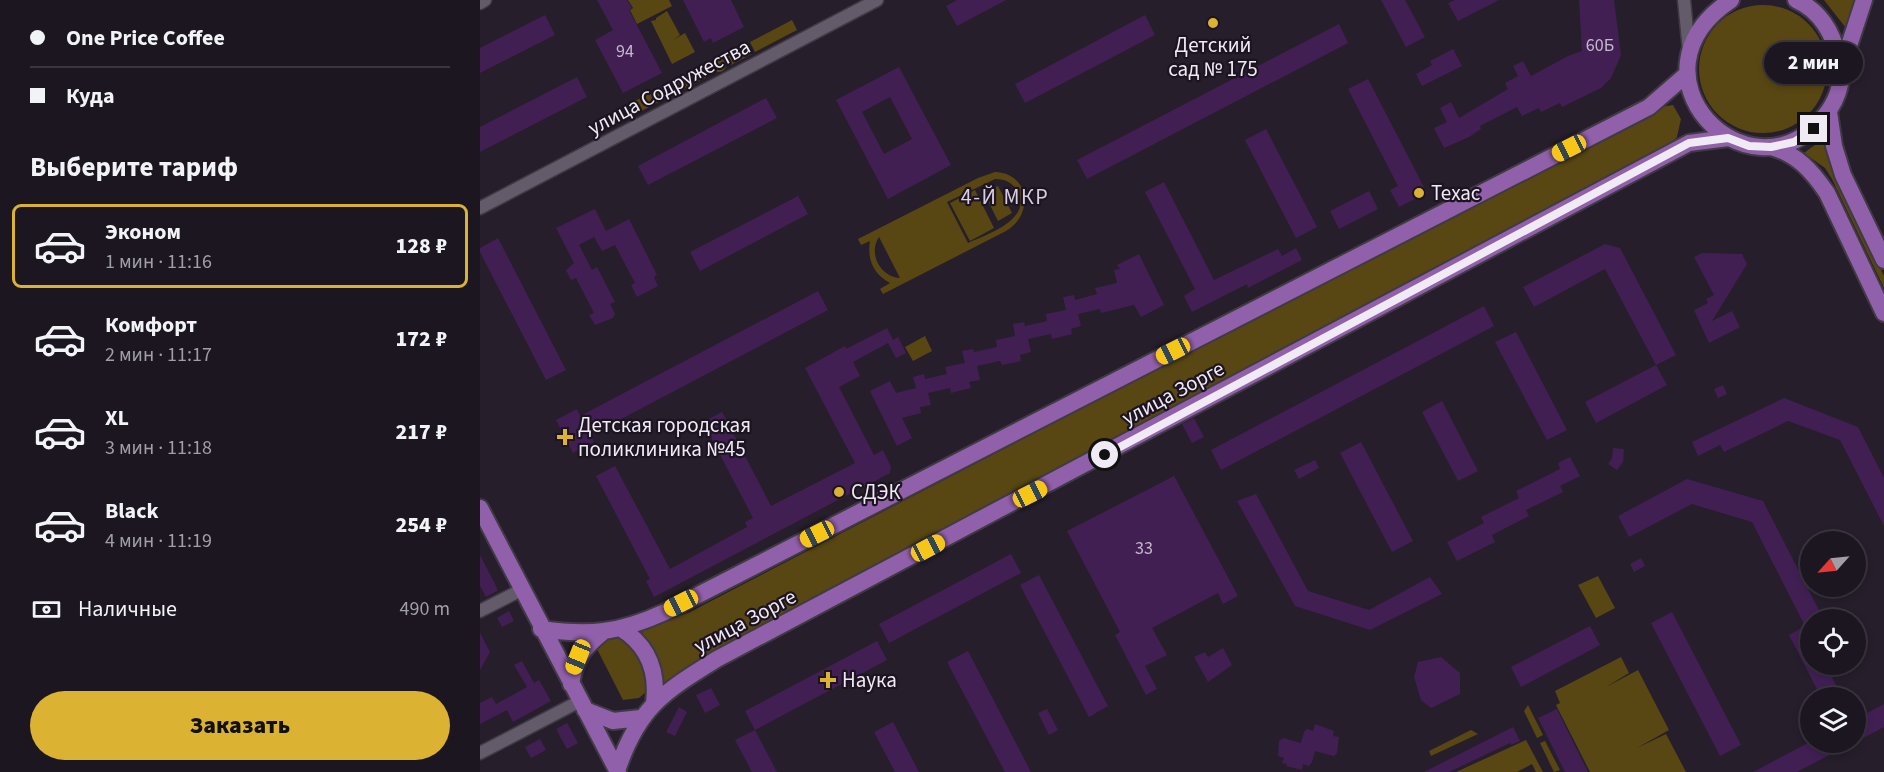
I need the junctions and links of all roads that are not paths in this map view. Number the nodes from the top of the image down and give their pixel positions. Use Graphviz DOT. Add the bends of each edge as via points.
graph roads {
  1 [pos="485,0"];
  2 [pos="877,0"];
  3 [pos="1684,0"];
  4 [pos="1731,0"];
  5 [pos="1864,0"];
  6 [pos="1803,1"];
  7 [pos="480,3"];
  8 [pos="1689,51"];
  9 [pos="1841,70"];
  10 [pos="1687,74"];
  11 [pos="1829,111"];
  12 [pos="1728,138"];
  13 [pos="1771,147"];
  14 [pos="480,208"];
  15 [pos="1884,260"];
  16 [pos="1884,313"];
  17 [pos="480,508"];
  18 [pos="521,590"];
  19 [pos="480,611"];
  20 [pos="620,628"];
  21 [pos="541,629"];
  22 [pos="602,633"];
  23 [pos="571,684"];
  24 [pos="654,703"];
  25 [pos="582,705"];
  26 [pos="640,718"];
  27 [pos="480,753"];
  28 [pos="617,772"];
  1 -- 7 [label="street"];
  2 -- 14 [label="street, улица Содружества"];
  3 -- 8 [label="street"];
  4 -- 8 [label="main road" via="1712,13 1698,30"];
  5 -- 9 [label="main road"];
  6 -- 9 [label="main road" via="1823,21 1837,44"];
  8 -- 10 [label="main road"];
  9 -- 11 [label="main road" via="1838,92"];
  10 -- 12 [label="main road" via="1699,112"];
  10 -- 20 [label="main road, улица Зорге" via="1649,107 665,612"];
  11 -- 13 [label="main road" via="1814,129 1794,142"];
  11 -- 15 [label="main road" via="1843,175"];
  12 -- 13 [label="main road" via="1749,146"];
  12 -- 24 [label="main road, улица Зорге" via="1689,143 1669,153 717,659"];
  13 -- 16 [label="main road" via="1792,155 1817,179"];
  17 -- 18 [label="main road"];
  18 -- 19 [label="street"];
  18 -- 21 [label="main road"];
  20 -- 22 [label="main road, улица Зорге"];
  20 -- 24 [label="main road" via="639,642 651,662 656,683"];
  21 -- 22 [label="main road"];
  21 -- 23 [label="main road"];
  22 -- 23 [label="main road" via="578,657"];
  23 -- 25 [label="main road"];
  24 -- 26 [label="main road, улица Зорге"];
  25 -- 26 [label="main road" via="614,721"];
  25 -- 27 [label="street"];
  25 -- 28 [label="main road"];
  26 -- 28 [label="main road, улица Зорге"];
}
